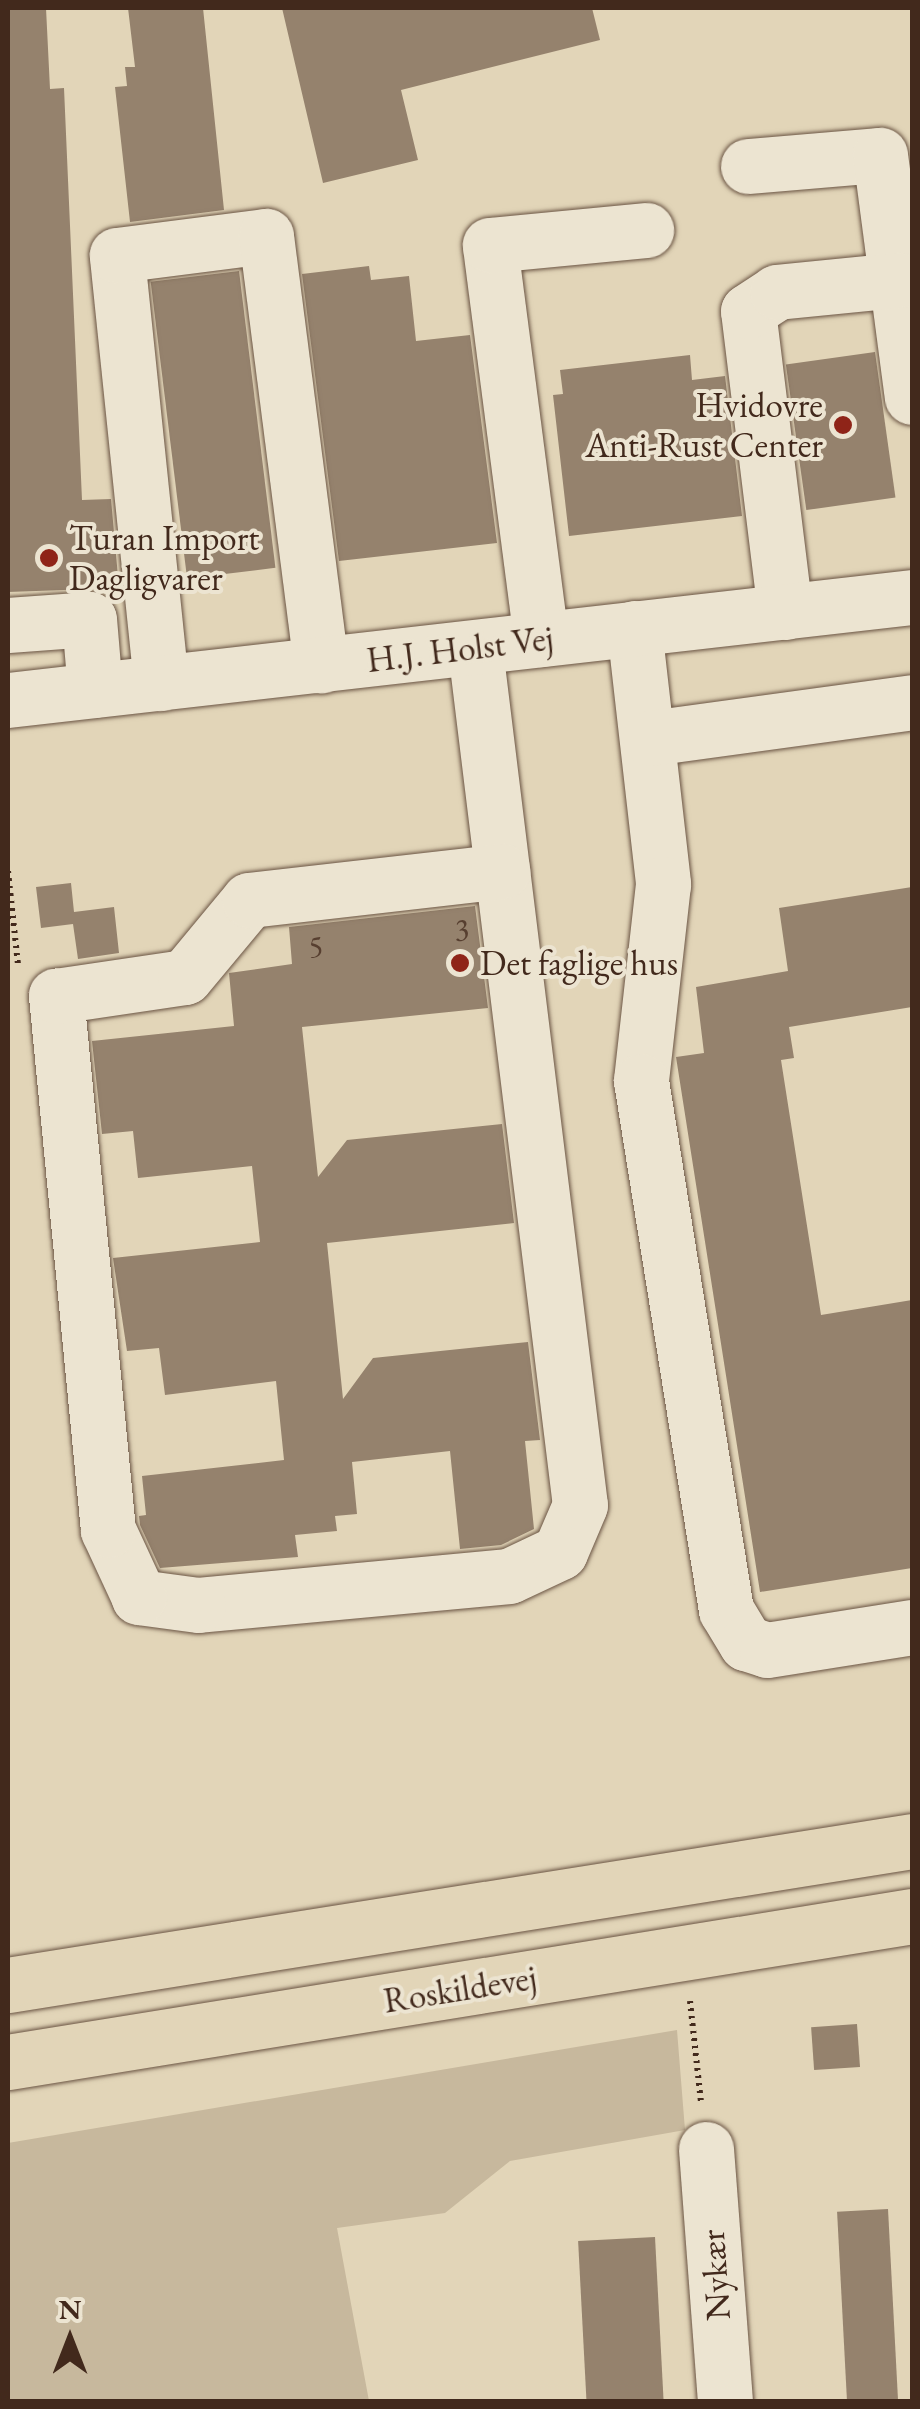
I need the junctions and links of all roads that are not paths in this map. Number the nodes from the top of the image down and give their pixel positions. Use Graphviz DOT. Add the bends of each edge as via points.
graph roads {
  1 [pos="748,166"];
  2 [pos="646,230"];
  3 [pos="898,280"];
  4 [pos="912,397"];
  5 [pos="912,597"];
  6 [pos="785,612"];
  7 [pos="8,625"];
  8 [pos="634,628"];
  9 [pos="541,640"];
  10 [pos="476,649"];
  11 [pos="321,665"];
  12 [pos="161,683"];
  13 [pos="95,690"];
  14 [pos="8,700"];
  15 [pos="912,702"];
  16 [pos="650,738"];
  17 [pos="502,870"];
  18 [pos="912,1627"];
  19 [pos="912,1841"];
  20 [pos="912,1916"];
  21 [pos="8,1985"];
  22 [pos="8,2062"];
  23 [pos="706,2149"];
  24 [pos="725,2402"];
  1 -- 3 [label="street" via="880,155"];
  2 -- 9 [label="street" via="490,245"];
  3 -- 4 [label="street"];
  3 -- 6 [label="street" via="776,292 748,311"];
  5 -- 6 [label="street, H.J. Holst Vej"];
  6 -- 8 [label="street, H.J. Holst Vej"];
  7 -- 13 [label="street" via="89,619"];
  8 -- 9 [label="street, H.J. Holst Vej"];
  8 -- 16 [label="street"];
  9 -- 10 [label="street, H.J. Holst Vej"];
  10 -- 11 [label="street, H.J. Holst Vej"];
  10 -- 17 [label="street"];
  11 -- 12 [label="street, H.J. Holst Vej"];
  11 -- 12 [label="street" via="266,236 117,255"];
  12 -- 13 [label="street, H.J. Holst Vej"];
  13 -- 14 [label="street, H.J. Holst Vej"];
  15 -- 16 [label="street"];
  16 -- 18 [label="street" via="663,884 641,1080 726,1610 746,1643 767,1650"];
  17 -- 17 [label="street" via="580,1505 560,1552 510,1576 198,1605 138,1597 108,1530 56,996 185,977 249,900"];
  19 -- 21 [label="main road"];
  20 -- 22 [label="main road, Roskildevej"];
  23 -- 24 [label="street, Nykær"];
}
